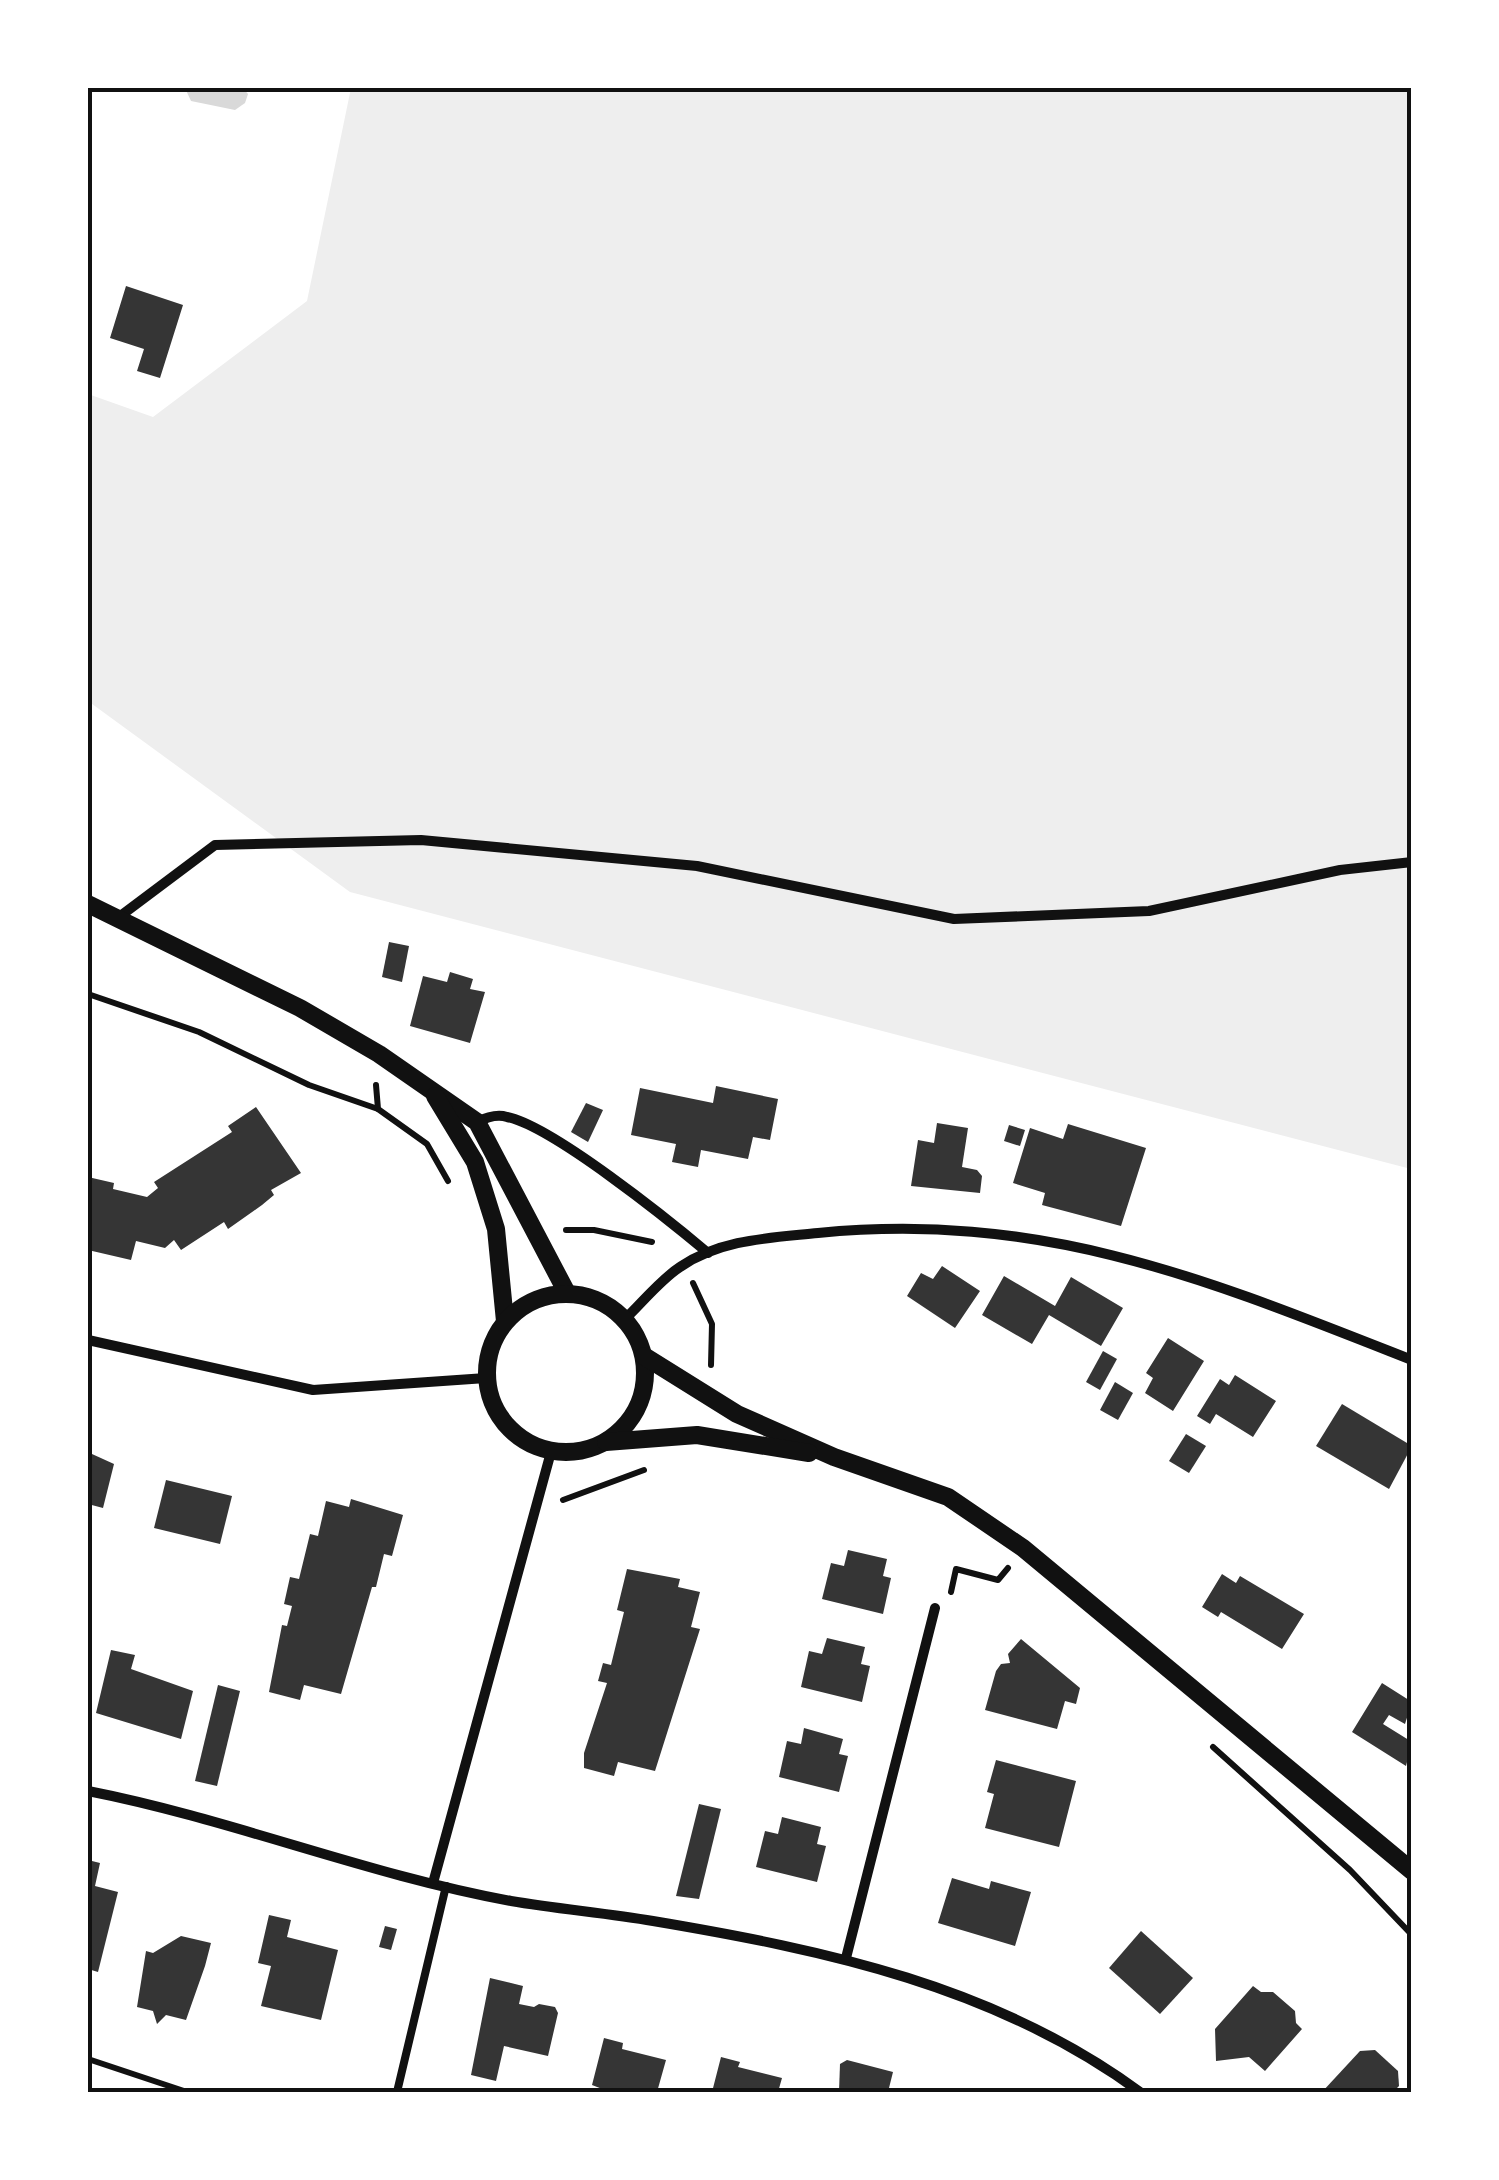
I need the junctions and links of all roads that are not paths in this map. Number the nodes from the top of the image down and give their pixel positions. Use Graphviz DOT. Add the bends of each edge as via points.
graph roads {
  1 [pos="1412,862"];
  2 [pos="88,904"];
  3 [pos="120,917"];
  4 [pos="434,1095"];
  5 [pos="477,1122"];
  6 [pos="708,1253"];
  7 [pos="567,1293"];
  8 [pos="625,1319"];
  9 [pos="505,1321"];
  10 [pos="88,1340"];
  11 [pos="644,1356"];
  12 [pos="1412,1360"];
  13 [pos="486,1378"];
  14 [pos="606,1442"];
  15 [pos="551,1452"];
  16 [pos="834,1458"];
  17 [pos="935,1608"];
  18 [pos="88,1791"];
  19 [pos="1412,1871"];
  20 [pos="433,1883"];
  21 [pos="446,1886"];
  22 [pos="846,1958"];
  23 [pos="396,2092"];
  24 [pos="1140,2092"];
  1 -- 3 [label="street" via="1340,870 1149,911 954,919 658,862 420,840 215,845"];
  2 -- 3 [label="street"];
  3 -- 4 [label="street" via="300,1008"];
  4 -- 5 [label="street"];
  4 -- 9 [label="street" via="475,1162 491,1212"];
  5 -- 6 [label="street" via="509,1117 548,1138 652,1206"];
  5 -- 7 [label="street"];
  6 -- 8 [label="street" via="679,1268"];
  6 -- 12 [label="street" via="738,1242 892,1226 1035,1236 1117,1253 1251,1296"];
  7 -- 8 [label="street" via="598,1300"];
  7 -- 9 [label="street" via="533,1300"];
  8 -- 11 [label="street"];
  9 -- 13 [label="street" via="490,1348"];
  10 -- 13 [label="street" via="313,1390"];
  11 -- 14 [label="street" via="644,1390 631,1420"];
  11 -- 16 [label="street" via="736,1414"];
  13 -- 15 [label="street" via="496,1412 519,1438"];
  14 -- 15 [label="street" via="580,1452"];
  14 -- 16 [label="street" via="697,1436"];
  15 -- 20 [label="street"];
  16 -- 19 [label="street" via="948,1496 1023,1548"];
  17 -- 22 [label="street"];
  18 -- 20 [label="street"];
  20 -- 21 [label="street"];
  21 -- 22 [label="street"];
  21 -- 23 [label="lane"];
  22 -- 24 [label="street" via="943,1986 1103,2065"];
}
